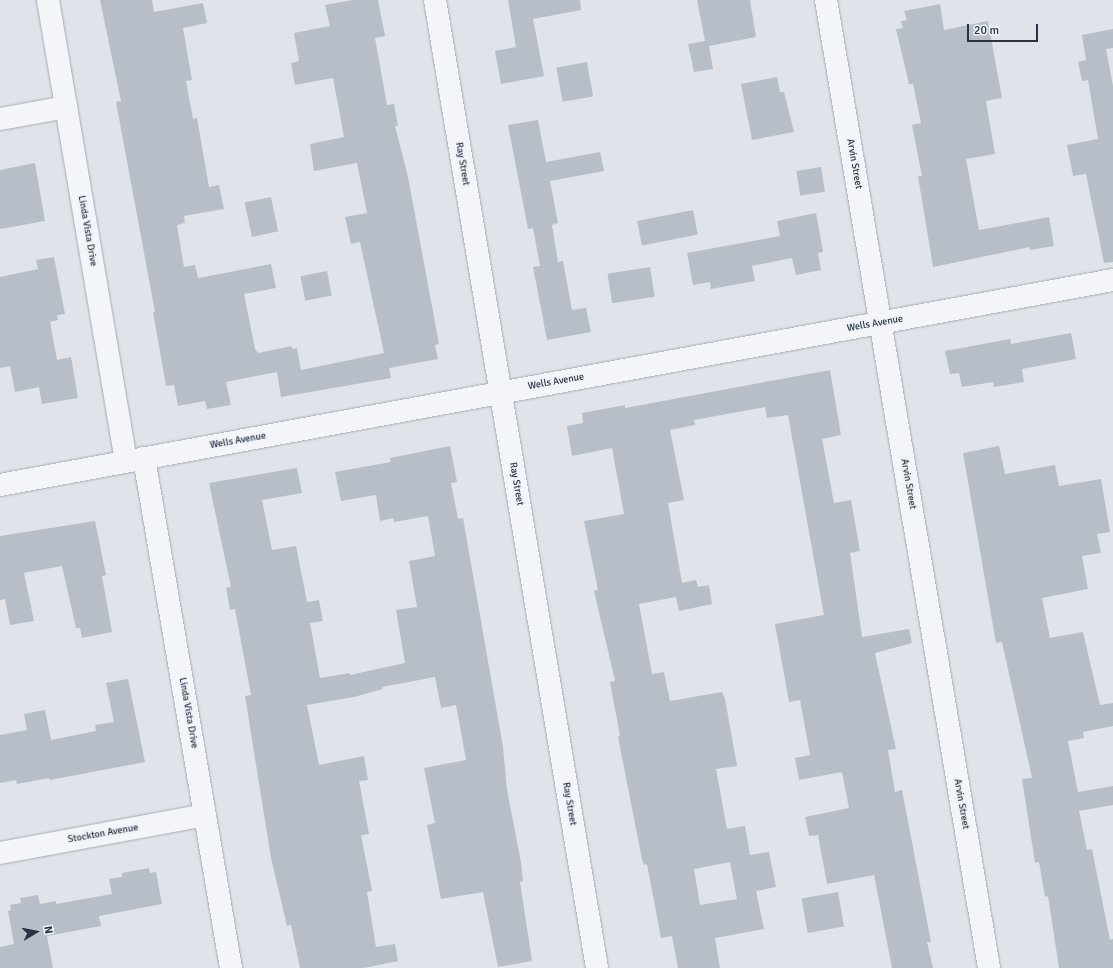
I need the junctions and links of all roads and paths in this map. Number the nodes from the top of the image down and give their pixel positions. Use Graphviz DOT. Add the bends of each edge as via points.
graph roads {
  1 [pos="48,0"];
  2 [pos="435,0"];
  3 [pos="826,0"];
  4 [pos="66,107"];
  5 [pos="0,119"];
  6 [pos="1113,280"];
  7 [pos="881,323"];
  8 [pos="500,393"];
  9 [pos="135,460"];
  10 [pos="0,485"];
  11 [pos="205,815"];
  12 [pos="0,853"];
  13 [pos="231,968"];
  14 [pos="597,968"];
  15 [pos="989,968"];
  1 -- 4 [label="street, Linda Vista Drive"];
  2 -- 8 [label="street, Ray Street"];
  3 -- 7 [label="street, Arvin Street"];
  4 -- 5 [label="street"];
  4 -- 9 [label="street, Linda Vista Drive"];
  6 -- 7 [label="street, Wells Avenue"];
  7 -- 8 [label="street, Wells Avenue"];
  7 -- 15 [label="street, Arvin Street"];
  8 -- 9 [label="street, Wells Avenue"];
  8 -- 14 [label="street, Ray Street"];
  9 -- 10 [label="street, Wells Avenue"];
  9 -- 11 [label="street, Linda Vista Drive"];
  11 -- 12 [label="street, Stockton Avenue"];
  11 -- 13 [label="street, Linda Vista Drive"];
}
